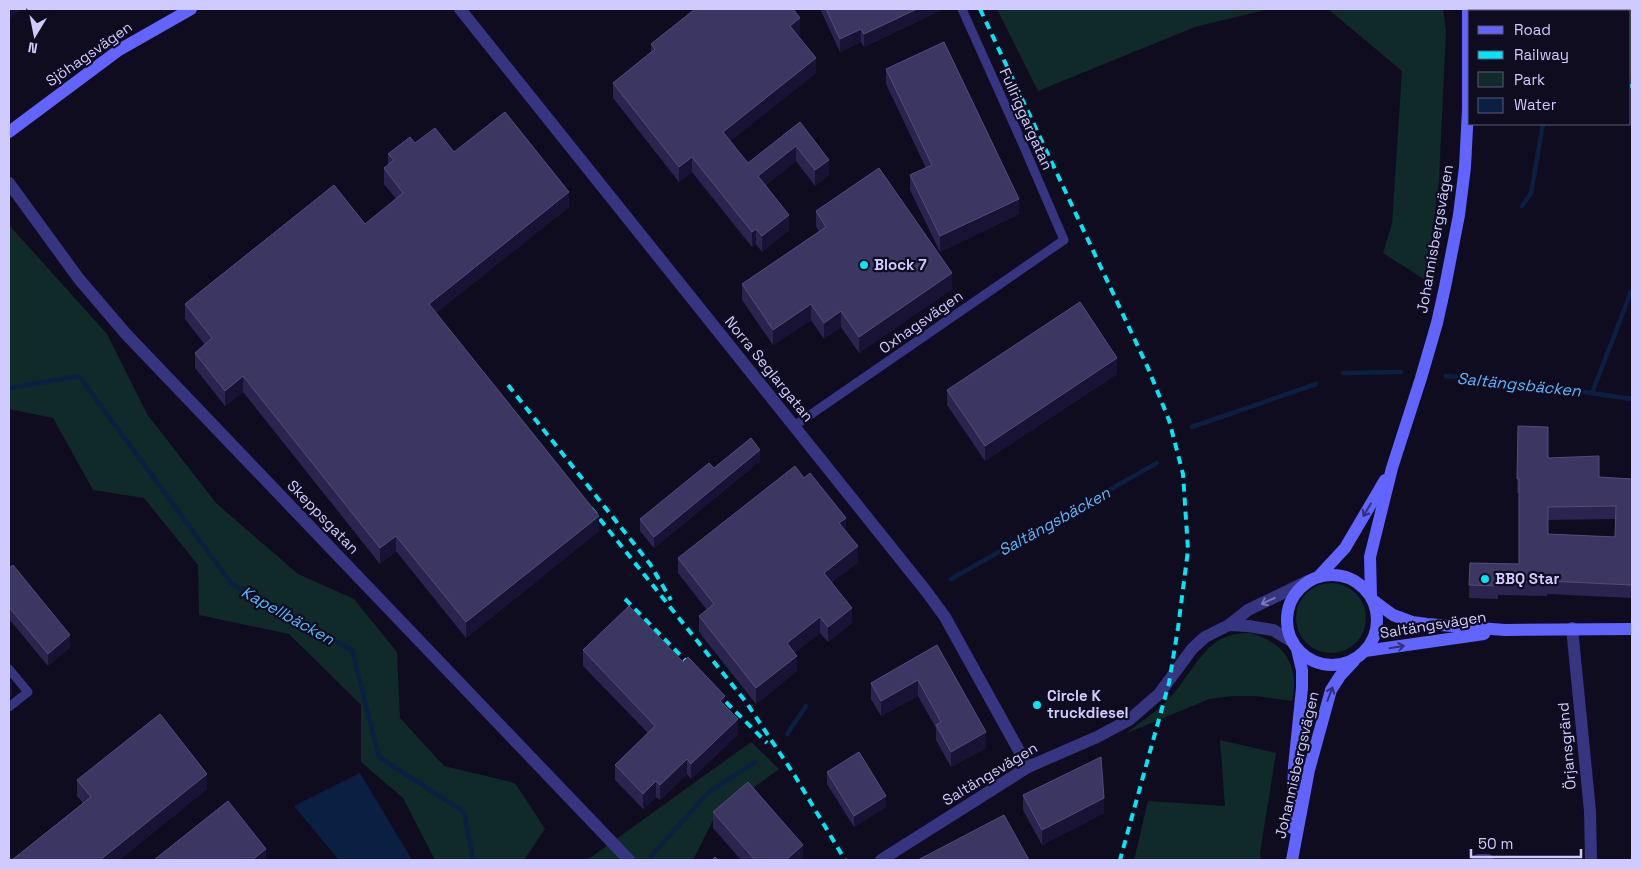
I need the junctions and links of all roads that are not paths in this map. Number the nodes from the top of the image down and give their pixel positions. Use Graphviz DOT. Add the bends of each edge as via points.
graph roads {
  1 [pos="191,9"];
  2 [pos="460,9"];
  3 [pos="962,9"];
  4 [pos="1468,9"];
  5 [pos="9,132"];
  6 [pos="9,183"];
  7 [pos="1064,240"];
  8 [pos="794,426"];
  9 [pos="1392,468"];
  10 [pos="1314,579"];
  11 [pos="1372,599"];
  12 [pos="1229,625"];
  13 [pos="1572,628"];
  14 [pos="1632,629"];
  15 [pos="1506,630"];
  16 [pos="1295,646"];
  17 [pos="1362,654"];
  18 [pos="9,669"];
  19 [pos="9,707"];
  20 [pos="1028,767"];
  21 [pos="629,860"];
  22 [pos="882,860"];
  23 [pos="1291,860"];
  24 [pos="1478,860"];
  25 [pos="1488,860"];
  26 [pos="1591,860"];
  1 -- 5 [label="main road, Sjöhagsvägen" via="119,50"];
  2 -- 8 [label="street, Norra Seglargatan"];
  3 -- 7 [label="lane, Fullriggargatan"];
  4 -- 9 [label="main road, Johannisbergsvägen" via="1468,109 1459,215 1437,323"];
  6 -- 21 [label="street, Skeppsgatan" via="79,279 126,334"];
  7 -- 8 [label="lane, Oxhagsvägen"];
  8 -- 20 [label="street, Norra Seglargatan" via="945,617"];
  9 -- 10 [label="main road, Johannisbergsvägen, one-way" via="1345,548"];
  9 -- 11 [label="main road, Johannisbergsvägen" via="1370,557"];
  10 -- 11 [label="main road" via="1334,574 1350,578 1362,585"];
  10 -- 12 [label="street, Saltängsvägen, one-way" via="1248,610"];
  10 -- 16 [label="main road" via="1294,594 1288,609 1287,624"];
  11 -- 15 [label="main road, Saltängsvägen" via="1392,615 1412,622"];
  11 -- 17 [label="main road" via="1377,614 1376,631"];
  12 -- 16 [label="street" via="1273,630"];
  12 -- 20 [label="street, Saltängsvägen" via="1205,637 1192,649 1160,694 1129,720"];
  13 -- 14 [label="main road, Saltängsvägen"];
  13 -- 15 [label="main road, Saltängsvägen"];
  13 -- 26 [label="street, Örjansgränd" via="1589,802"];
  17 -- 15 [label="main road, Saltängsvägen, one-way"];
  16 -- 17 [label="main road" via="1320,664 1346,663"];
  16 -- 23 [label="main road, Johannisbergsvägen" via="1302,670 1302,688 1294,767"];
  23 -- 17 [label="main road, Johannisbergsvägen, one-way" via="1309,770 1331,690"];
  18 -- 19 [label="lane" via="28,692"];
  20 -- 22 [label="street, Saltängsvägen"];
  24 -- 25 [label="street"];
}
